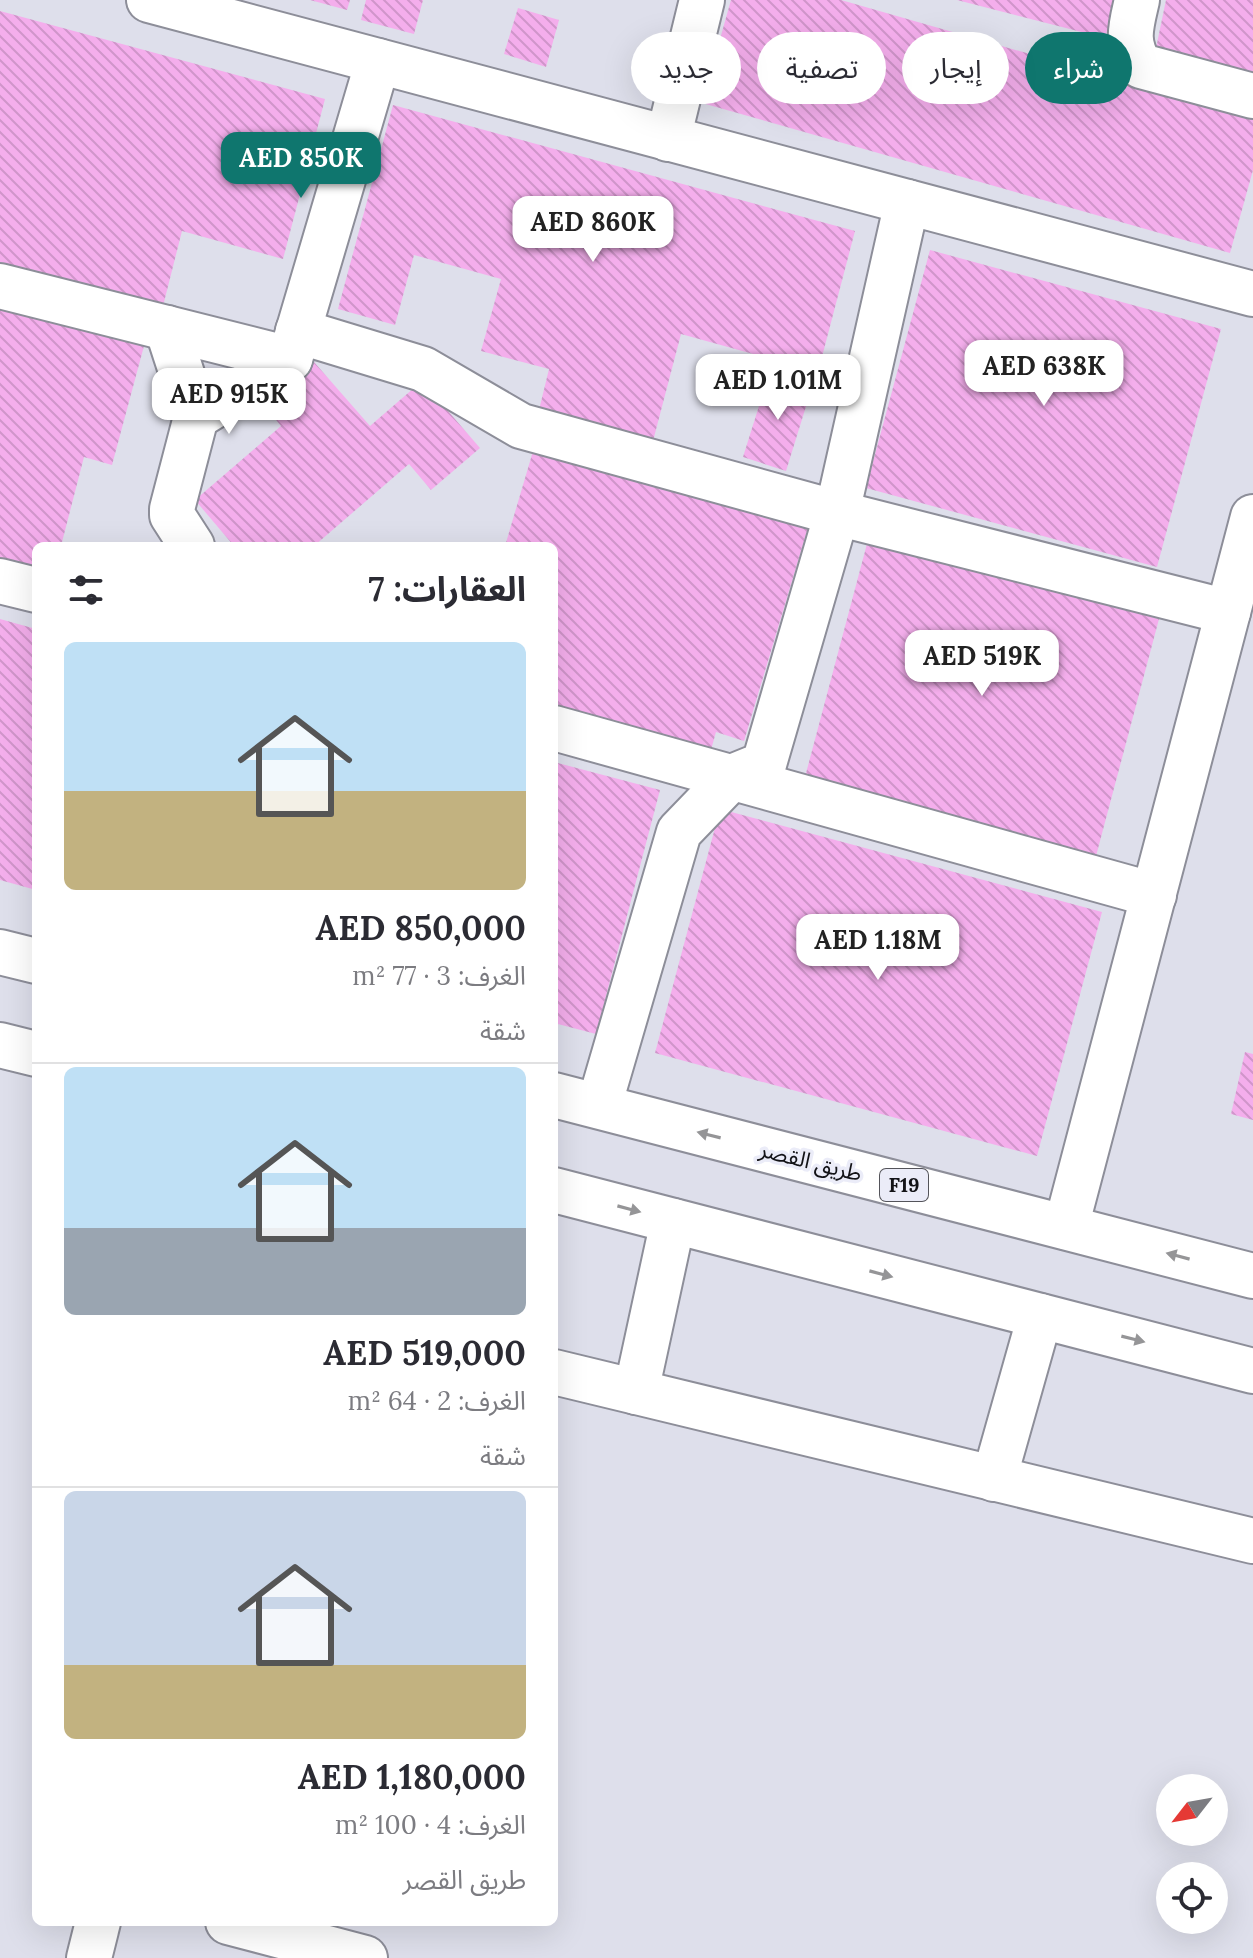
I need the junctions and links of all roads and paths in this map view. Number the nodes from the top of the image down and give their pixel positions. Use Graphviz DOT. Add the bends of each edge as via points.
graph roads {
  1 [pos="149,0"];
  2 [pos="702,0"];
  3 [pos="1137,0"];
  4 [pos="378,61"];
  5 [pos="1253,96"];
  6 [pos="668,139"];
  7 [pos="907,202"];
  8 [pos="0,286"];
  9 [pos="1253,294"];
  10 [pos="167,328"];
  11 [pos="294,345"];
  12 [pos="196,417"];
  13 [pos="837,513"];
  14 [pos="1253,517"];
  15 [pos="184,542"];
  16 [pos="0,581"];
  17 [pos="32,589"];
  18 [pos="1228,612"];
  19 [pos="558,729"];
  20 [pos="732,777"];
  21 [pos="1154,895"];
  22 [pos="0,952"];
  23 [pos="32,960"];
  24 [pos="0,1045"];
  25 [pos="32,1053"];
  26 [pos="558,1096"];
  27 [pos="599,1106"];
  28 [pos="558,1191"];
  29 [pos="673,1221"];
  30 [pos="1066,1227"];
  31 [pos="1253,1276"];
  32 [pos="1040,1316"];
  33 [pos="1253,1371"];
  34 [pos="558,1373"];
  35 [pos="636,1392"];
  36 [pos="994,1479"];
  37 [pos="1253,1541"];
  38 [pos="97,1926"];
  39 [pos="236,1926"];
  40 [pos="274,1946"];
  41 [pos="89,1958"];
  42 [pos="365,1958"];
  1 -- 4 [label="street"];
  2 -- 6 [label="street"];
  3 -- 5 [label="street" via="1129,34 1131,52 1141,66"];
  4 -- 6 [label="street"];
  4 -- 11 [label="street"];
  6 -- 7 [label="street"];
  7 -- 9 [label="street"];
  7 -- 13 [label="street"];
  8 -- 10 [label="street"];
  10 -- 11 [label="street"];
  10 -- 12 [label="street"];
  11 -- 12 [label="street"];
  11 -- 13 [label="street" via="423,369 521,426"];
  12 -- 15 [label="street" via="172,509"];
  13 -- 18 [label="street"];
  13 -- 20 [label="street" via="764,764"];
  14 -- 18 [label="street"];
  16 -- 17 [label="street"];
  18 -- 21 [label="street"];
  19 -- 20 [label="street"];
  20 -- 21 [label="street"];
  20 -- 27 [label="street" via="679,832"];
  21 -- 30 [label="street"];
  22 -- 23 [label="street"];
  24 -- 25 [label="street"];
  26 -- 27 [label="street, طريق القصر / F19"];
  30 -- 27 [label="street, طريق القصر / F19, one-way"];
  28 -- 29 [label="street, one-way"];
  29 -- 32 [label="street, one-way"];
  29 -- 35 [label="street"];
  31 -- 30 [label="street, طريق القصر / F19, one-way"];
  32 -- 33 [label="street, one-way"];
  32 -- 36 [label="street"];
  34 -- 35 [label="street"];
  35 -- 36 [label="street"];
  36 -- 37 [label="street"];
  38 -- 41 [label="street"];
  39 -- 40 [label="street"];
  40 -- 42 [label="street"];
}
